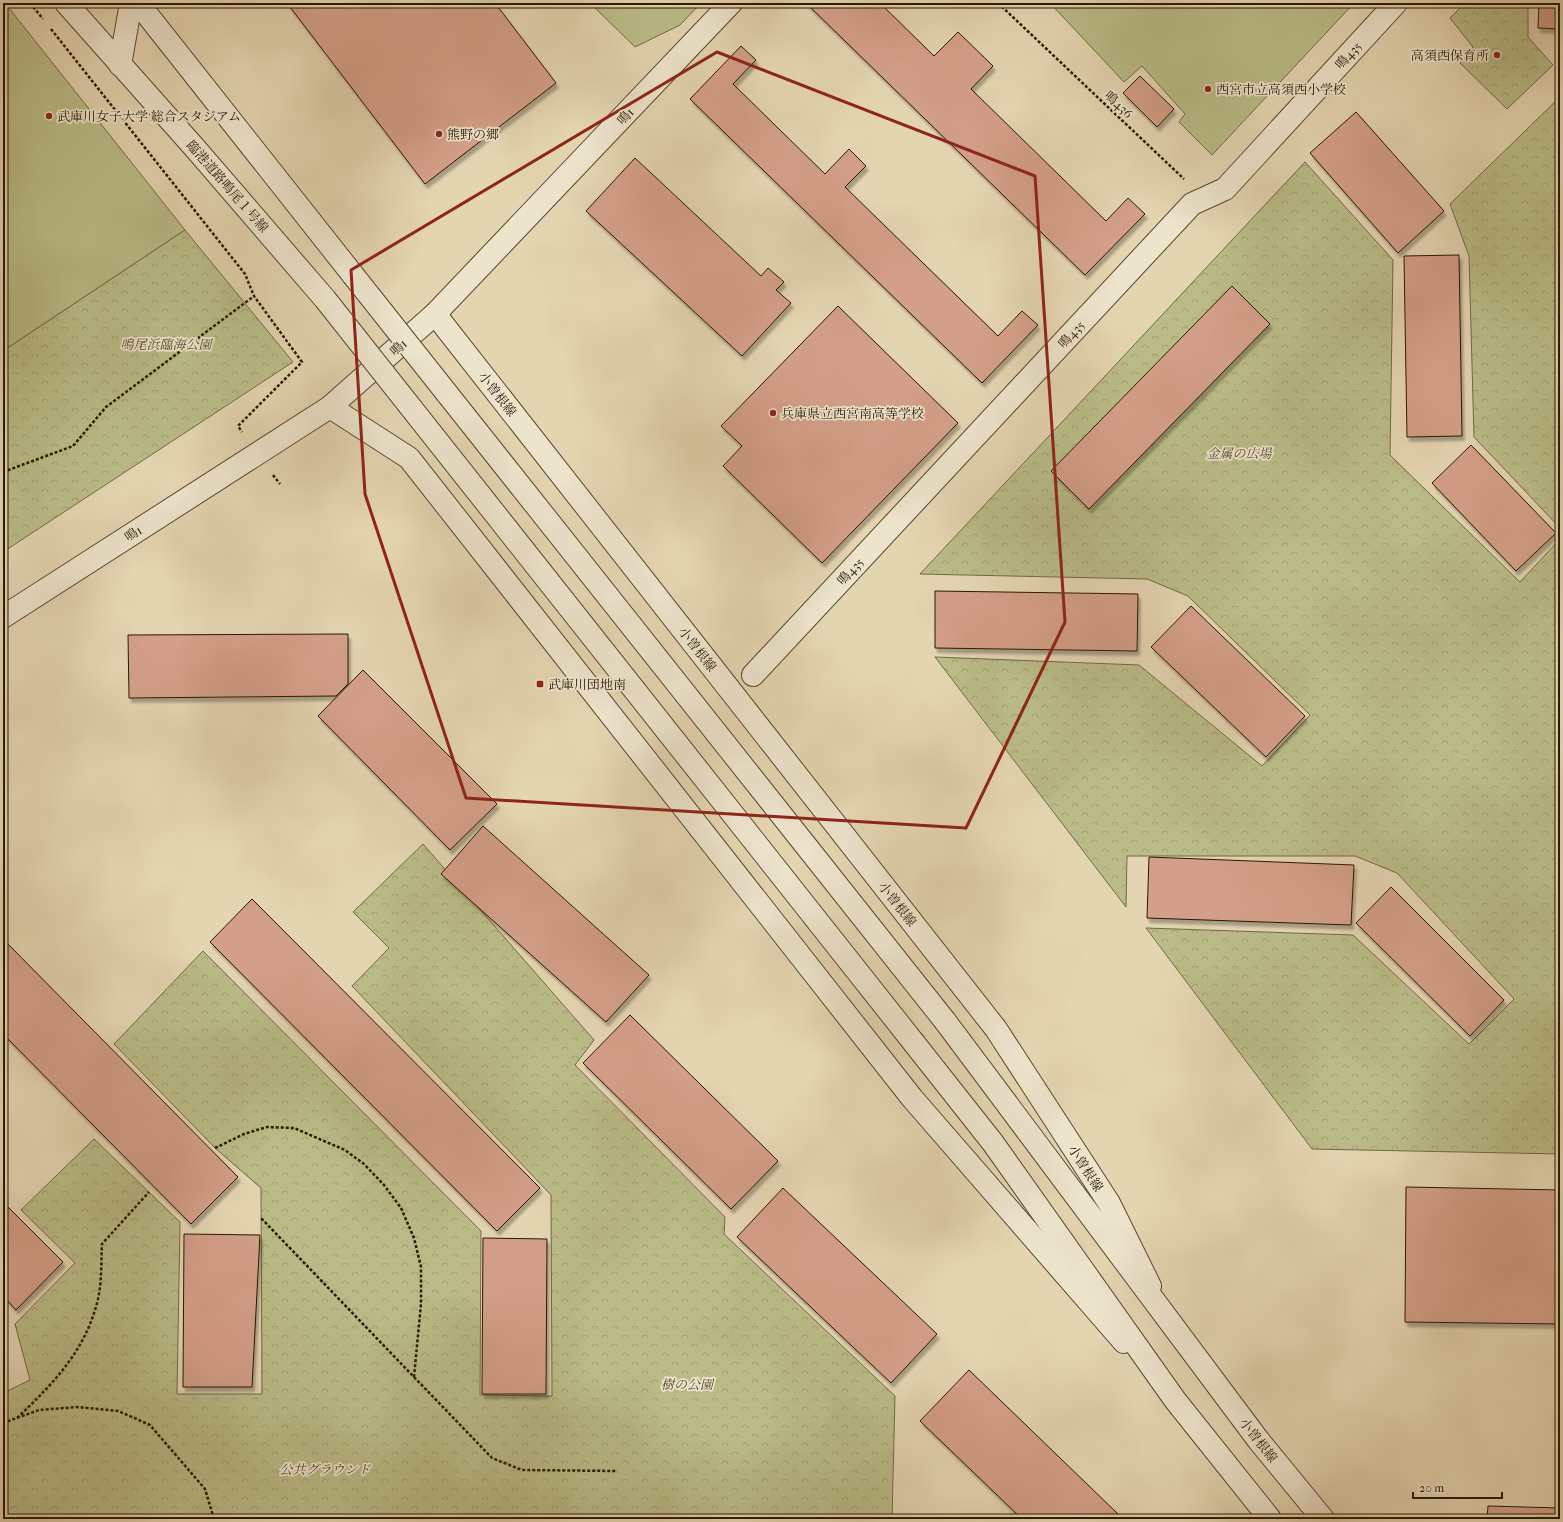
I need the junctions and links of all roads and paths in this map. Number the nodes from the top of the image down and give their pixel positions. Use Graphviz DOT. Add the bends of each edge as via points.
graph roads {
  1 [pos="30,3"];
  2 [pos="66,3"];
  3 [pos="130,3"];
  4 [pos="138,3"];
  5 [pos="731,3"];
  6 [pos="998,3"];
  7 [pos="1396,3"];
  8 [pos="45,22"];
  9 [pos="50,28"];
  10 [pos="120,65"];
  11 [pos="1205,198"];
  12 [pos="254,296"];
  13 [pos="435,314"];
  14 [pos="330,407"];
  15 [pos="258,454"];
  16 [pos="3,472"];
  17 [pos="280,484"];
  18 [pos="3,618"];
  19 [pos="753,675"];
  20 [pos="215,1148"];
  21 [pos="149,1192"];
  22 [pos="261,1218"];
  23 [pos="1165,1317"];
  24 [pos="414,1377"];
  25 [pos="1175,1400"];
  26 [pos="17,1418"];
  27 [pos="3,1423"];
  28 [pos="617,1470"];
  29 [pos="214,1519"];
  30 [pos="1270,1519"];
  31 [pos="1323,1519"];
  1 -- 8 [label="path"];
  2 -- 10 [label="street, 臨港道路鳴尾１号線"];
  3 -- 10 [label="street"];
  4 -- 23 [label="street, bridge" via="945,1021"];
  5 -- 13 [label="street, 鳴1"];
  6 -- 11 [label="path, 鳴436"];
  7 -- 11 [label="street, 鳴435" via="1225,189"];
  9 -- 12 [label="path" via="245,274"];
  10 -- 25 [label="street, 臨港道路鳴尾１号線, bridge" via="325,299 914,1043 993,1143"];
  11 -- 19 [label="street, 鳴435" via="1192,204"];
  12 -- 15 [label="path" via="302,362 238,426"];
  12 -- 16 [label="path" via="106,407 73,446"];
  13 -- 14 [label="street, 鳴1"];
  13 -- 23 [label="street, 小曽根線" via="996,1028 1109,1203"];
  14 -- 15 [label="street, 鳴1"];
  14 -- 25 [label="street" via="409,458 912,1098"];
  15 -- 17 [label="path"];
  15 -- 18 [label="street, 鳴1"];
  20 -- 24 [label="path" via="244,1134 267,1127 294,1128 345,1150 364,1164 384,1185 401,1208 414,1238 421,1267 421,1304"];
  21 -- 26 [label="path" via="102,1244 98,1298 91,1324 80,1347 46,1390"];
  22 -- 24 [label="path"];
  23 -- 31 [label="street, 小曽根線" via="1259,1441"];
  24 -- 28 [label="path" via="492,1458 522,1470"];
  25 -- 30 [label="street"];
  26 -- 27 [label="path"];
  26 -- 29 [label="path" via="39,1410 77,1407 118,1411 150,1425 204,1489"];
}
